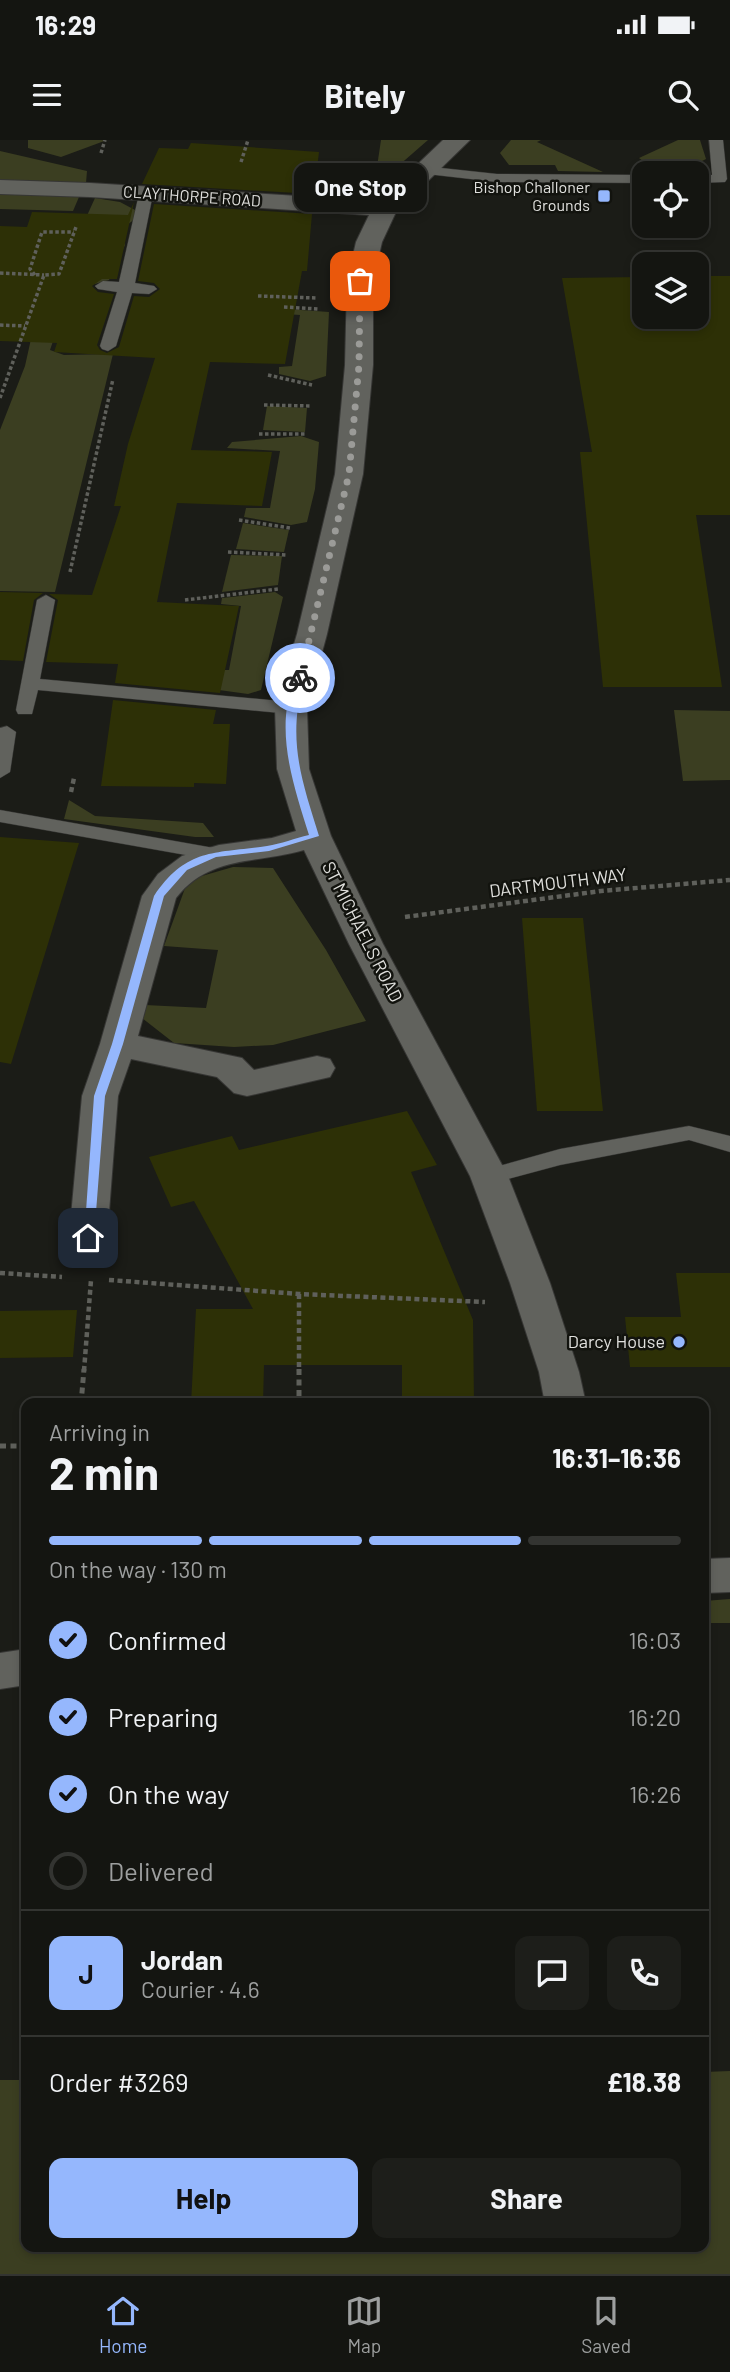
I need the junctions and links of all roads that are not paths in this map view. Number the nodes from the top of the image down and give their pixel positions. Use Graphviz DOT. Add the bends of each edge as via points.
graph roads {
  1 [pos="458,140"];
  2 [pos="716,140"];
  3 [pos="423,170"];
  4 [pos="632,179"];
  5 [pos="725,183"];
  6 [pos="0,187"];
  7 [pos="146,194"];
  8 [pos="385,209"];
  9 [pos="103,286"];
  10 [pos="126,288"];
  11 [pos="149,289"];
  12 [pos="108,346"];
  13 [pos="46,600"];
  14 [pos="31,684"];
  15 [pos="291,708"];
  16 [pos="25,710"];
  17 [pos="7,733"];
  18 [pos="0,772"];
  19 [pos="0,816"];
  20 [pos="314,836"];
  21 [pos="214,854"];
  22 [pos="118,1044"];
  23 [pos="317,1068"];
  24 [pos="730,1144"];
  25 [pos="489,1176"];
  26 [pos="88,1238"];
  27 [pos="565,1398"];
  28 [pos="730,1574"];
  29 [pos="709,1576"];
  30 [pos="21,1668"];
  31 [pos="0,1671"];
  1 -- 3 [label="street, ST MICHAELS ROAD"];
  2 -- 5 [label="lane"];
  3 -- 4 [label="lane" via="497,178"];
  3 -- 8 [label="street, ST MICHAELS ROAD"];
  6 -- 7 [label="street, CLAYTHORPE ROAD"];
  7 -- 8 [label="street, CLAYTHORPE ROAD"];
  7 -- 10 [label="lane"];
  8 -- 15 [label="street, ST MICHAELS ROAD" via="369,242 360,281 359,365 349,474"];
  9 -- 10 [label="lane"];
  10 -- 11 [label="lane"];
  10 -- 12 [label="lane"];
  13 -- 14 [label="lane"];
  14 -- 15 [label="lane"];
  14 -- 16 [label="lane"];
  15 -- 20 [label="street, ST MICHAELS ROAD" via="293,769"];
  17 -- 18 [label="lane"];
  19 -- 21 [label="lane"];
  20 -- 21 [label="street" via="269,848"];
  20 -- 25 [label="street, ST MICHAELS ROAD"];
  21 -- 22 [label="street" via="184,867 159,896"];
  22 -- 23 [label="street" via="229,1067 247,1084"];
  22 -- 26 [label="street" via="100,1096"];
  24 -- 25 [label="lane" via="689,1133 560,1157"];
  25 -- 27 [label="street, ST MICHAELS ROAD" via="530,1283"];
  28 -- 29 [label="street"];
  30 -- 31 [label="street"];
}
